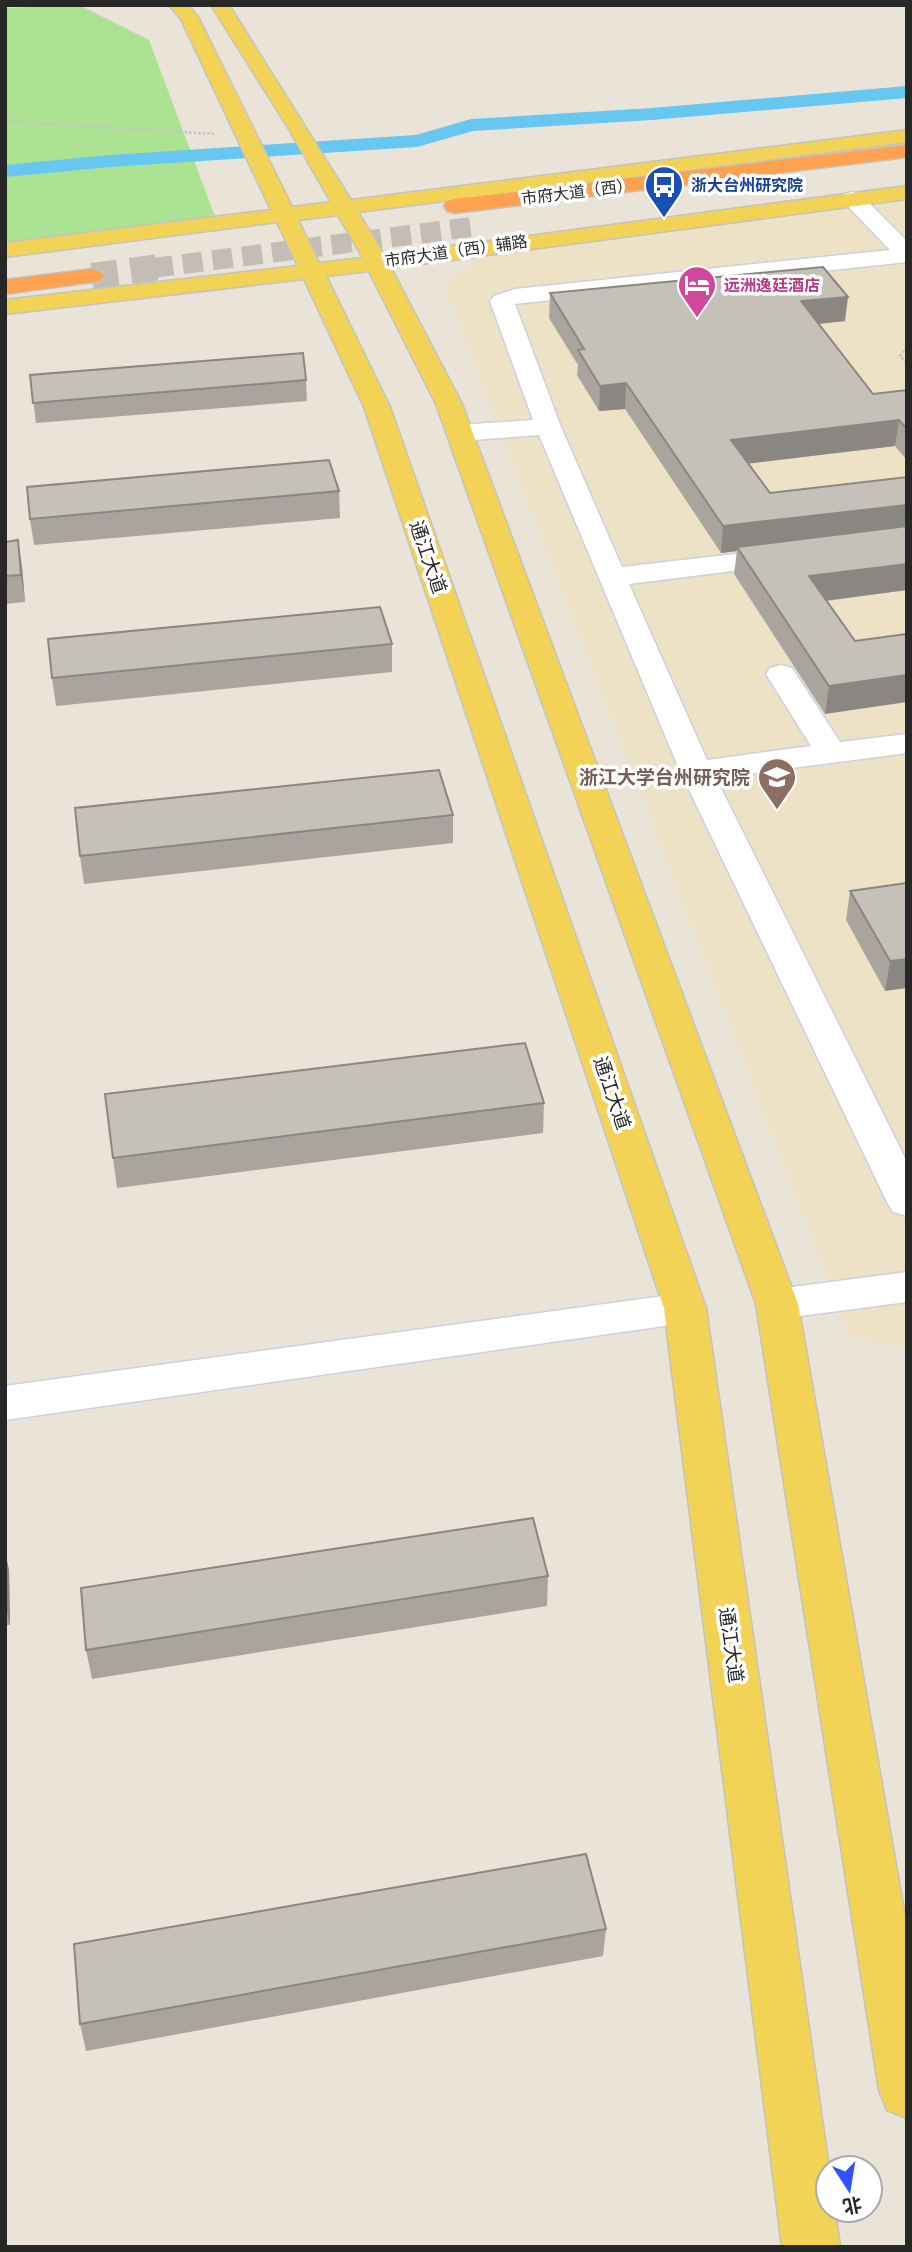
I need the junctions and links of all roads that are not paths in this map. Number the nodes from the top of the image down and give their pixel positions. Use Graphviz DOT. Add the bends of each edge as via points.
graph roads {
  1 [pos="178,5"];
  2 [pos="220,5"];
  3 [pos="907,139"];
  4 [pos="251,142"];
  5 [pos="296,146"];
  6 [pos="907,152"];
  7 [pos="907,173"];
  8 [pos="851,188"];
  9 [pos="907,192"];
  10 [pos="339,198"];
  11 [pos="674,201"];
  12 [pos="281,205"];
  13 [pos="455,206"];
  14 [pos="5,250"];
  15 [pos="907,255"];
  16 [pos="88,258"];
  17 [pos="376,261"];
  18 [pos="5,266"];
  19 [pos="314,271"];
  20 [pos="5,287"];
  21 [pos="124,292"];
  22 [pos="5,307"];
  23 [pos="548,427"];
  24 [pos="459,433"];
  25 [pos="813,553"];
  26 [pos="612,577"];
  27 [pos="781,674"];
  28 [pos="907,743"];
  29 [pos="832,754"];
  30 [pos="696,771"];
  31 [pos="907,1202"];
  32 [pos="907,1287"];
  33 [pos="776,1304"];
  34 [pos="685,1308"];
  35 [pos="5,1403"];
  36 [pos="907,2090"];
  37 [pos="811,2247"];
  1 -- 4 [label="main road, 通江大道" via="189,17"];
  2 -- 5 [label="main road"];
  3 -- 10 [label="main road"];
  4 -- 5 [label="main road" via="267,155"];
  4 -- 12 [label="main road, 通江大道"];
  5 -- 10 [label="main road"];
  6 -- 13 [label="highway, 市府大道（西）"];
  7 -- 8 [label="highway"];
  8 -- 9 [label="main road, 市府大道（西）辅路"];
  8 -- 11 [label="highway"];
  8 -- 15 [label="street"];
  8 -- 17 [label="main road, 市府大道（西）辅路"];
  10 -- 12 [label="main road"];
  10 -- 17 [label="main road"];
  12 -- 16 [label="main road"];
  12 -- 19 [label="main road, 通江大道"];
  14 -- 16 [label="main road"];
  15 -- 23 [label="street" via="502,300"];
  16 -- 18 [label="highway"];
  16 -- 20 [label="highway"];
  16 -- 21 [label="main road" via="130,240 161,248 166,261 156,278"];
  17 -- 19 [label="main road, 市府大道（西）辅路"];
  17 -- 24 [label="main road" via="449,404"];
  19 -- 21 [label="main road, 市府大道（西）辅路"];
  19 -- 34 [label="main road, 通江大道" via="377,407"];
  21 -- 22 [label="main road, 市府大道（西）辅路"];
  23 -- 24 [label="street"];
  23 -- 26 [label="street"];
  24 -- 33 [label="main road"];
  25 -- 26 [label="street"];
  26 -- 30 [label="street"];
  27 -- 29 [label="street"];
  28 -- 29 [label="street"];
  29 -- 30 [label="street"];
  30 -- 31 [label="street"];
  32 -- 33 [label="street"];
  33 -- 36 [label="main road"];
  34 -- 35 [label="street"];
  34 -- 37 [label="main road, 通江大道"];
}
